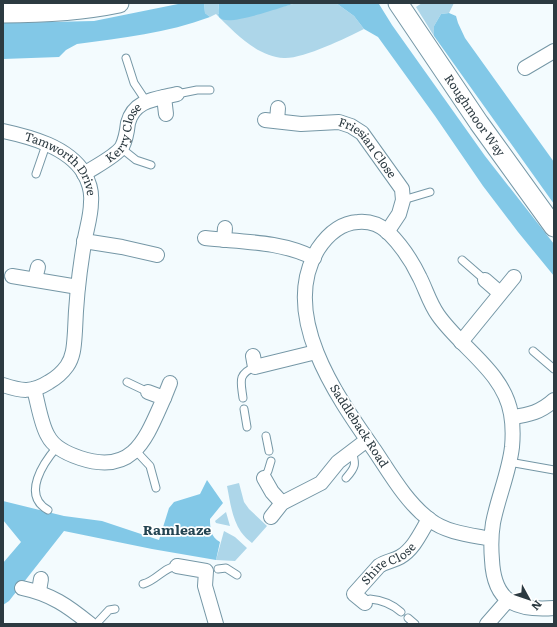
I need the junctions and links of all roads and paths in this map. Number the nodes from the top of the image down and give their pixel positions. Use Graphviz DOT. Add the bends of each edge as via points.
graph roads {
  1 [pos="119,3"];
  2 [pos="398,3"];
  3 [pos="3,13"];
  4 [pos="554,51"];
  5 [pos="126,58"];
  6 [pos="525,68"];
  7 [pos="210,90"];
  8 [pos="177,94"];
  9 [pos="164,97"];
  10 [pos="146,101"];
  11 [pos="166,114"];
  12 [pos="274,116"];
  13 [pos="3,131"];
  14 [pos="46,145"];
  15 [pos="121,148"];
  16 [pos="151,165"];
  17 [pos="36,174"];
  18 [pos="84,174"];
  19 [pos="430,192"];
  20 [pos="403,200"];
  21 [pos="554,227"];
  22 [pos="387,232"];
  23 [pos="205,238"];
  24 [pos="84,241"];
  25 [pos="157,255"];
  26 [pos="314,258"];
  27 [pos="462,260"];
  28 [pos="12,276"];
  29 [pos="514,277"];
  30 [pos="485,280"];
  31 [pos="78,287"];
  32 [pos="500,293"];
  33 [pos="461,342"];
  34 [pos="533,351"];
  35 [pos="316,352"];
  36 [pos="254,361"];
  37 [pos="554,369"];
  38 [pos="127,382"];
  39 [pos="170,383"];
  40 [pos="3,385"];
  41 [pos="34,390"];
  42 [pos="148,392"];
  43 [pos="164,398"];
  44 [pos="243,398"];
  45 [pos="554,400"];
  46 [pos="244,409"];
  47 [pos="512,417"];
  48 [pos="247,427"];
  49 [pos="266,436"];
  50 [pos="367,440"];
  51 [pos="57,446"];
  52 [pos="352,450"];
  53 [pos="136,451"];
  54 [pos="269,451"];
  55 [pos="271,461"];
  56 [pos="509,462"];
  57 [pos="554,470"];
  58 [pos="264,478"];
  59 [pos="346,478"];
  60 [pos="156,488"];
  61 [pos="282,503"];
  62 [pos="48,510"];
  63 [pos="271,517"];
  64 [pos="429,519"];
  65 [pos="491,539"];
  66 [pos="177,566"];
  67 [pos="212,570"];
  68 [pos="237,575"];
  69 [pos="143,584"];
  70 [pos="22,588"];
  71 [pos="508,600"];
  72 [pos="365,604"];
  73 [pos="554,608"];
  74 [pos="115,609"];
  75 [pos="401,612"];
  76 [pos="408,618"];
  77 [pos="90,624"];
  78 [pos="96,624"];
  79 [pos="216,624"];
  80 [pos="415,624"];
  81 [pos="488,624"];
  1 -- 3 [label="main road" via="41,13"];
  2 -- 21 [label="main road, Roughmoor Way" via="479,123"];
  4 -- 6 [label="street"];
  5 -- 10 [label="lane" via="134,83"];
  7 -- 8 [label="lane"];
  8 -- 9 [label="street, Kerry Close"];
  9 -- 10 [label="street, Kerry Close"];
  9 -- 11 [label="street, Kerry Close"];
  10 -- 15 [label="street, Kerry Close" via="132,114"];
  12 -- 20 [label="street, Friesian Close" via="300,124 339,122 357,129 399,184"];
  13 -- 14 [label="street, Tamworth Drive"];
  14 -- 17 [label="lane"];
  14 -- 18 [label="street, Tamworth Drive" via="66,154"];
  15 -- 16 [label="lane" via="136,160"];
  15 -- 18 [label="street, Kerry Close"];
  18 -- 24 [label="street, Tamworth Drive" via="89,184 91,204"];
  19 -- 20 [label="lane"];
  20 -- 22 [label="street" via="399,214"];
  22 -- 26 [label="street, Saddleback Road" via="370,223 355,222 340,226 330,233"];
  22 -- 33 [label="street, Saddleback Road" via="405,253 418,274 437,314"];
  23 -- 26 [label="street" via="225,234 297,250"];
  24 -- 25 [label="street"];
  24 -- 31 [label="street, Tamworth Drive"];
  26 -- 35 [label="street, Saddleback Road" via="308,274 305,300"];
  27 -- 30 [label="lane"];
  28 -- 31 [label="street" via="36,273"];
  29 -- 32 [label="street"];
  30 -- 32 [label="street"];
  31 -- 41 [label="street, Tamworth Drive" via="75,343 70,360 56,378"];
  32 -- 33 [label="street"];
  33 -- 47 [label="street, Saddleback Road" via="498,383"];
  34 -- 37 [label="lane"];
  35 -- 36 [label="street"];
  35 -- 50 [label="street, Saddleback Road" via="332,386"];
  36 -- 44 [label="lane" via="242,376"];
  38 -- 42 [label="lane"];
  39 -- 43 [label="street"];
  40 -- 41 [label="street" via="20,390"];
  41 -- 51 [label="street" via="46,432"];
  42 -- 43 [label="street"];
  43 -- 53 [label="street" via="146,438"];
  45 -- 47 [label="street" via="540,411"];
  46 -- 48 [label="lane"];
  47 -- 56 [label="street, Saddleback Road" via="513,440"];
  49 -- 54 [label="lane"];
  50 -- 52 [label="street"];
  50 -- 64 [label="street, Saddleback Road" via="400,487"];
  51 -- 53 [label="street" via="72,456 100,462 118,460"];
  51 -- 62 [label="lane" via="46,460 36,482 38,500"];
  52 -- 59 [label="lane" via="355,459 354,469"];
  52 -- 61 [label="street" via="321,483"];
  53 -- 60 [label="lane" via="150,466"];
  55 -- 58 [label="lane"];
  56 -- 57 [label="lane"];
  56 -- 65 [label="street, Saddleback Road"];
  58 -- 61 [label="street"];
  61 -- 63 [label="street"];
  64 -- 65 [label="street, Saddleback Road" via="452,530"];
  64 -- 72 [label="street, Shire Close" via="405,554 379,566 354,594"];
  65 -- 71 [label="street, Saddleback Road" via="494,578 500,593"];
  66 -- 67 [label="street"];
  66 -- 69 [label="lane"];
  67 -- 68 [label="lane" via="226,568"];
  67 -- 79 [label="street" via="205,586"];
  70 -- 77 [label="street" via="40,585"];
  71 -- 73 [label="street" via="530,608"];
  71 -- 81 [label="street"];
  72 -- 75 [label="lane" via="370,599 382,600"];
  74 -- 78 [label="lane" via="109,610"];
  76 -- 80 [label="lane"];
}
